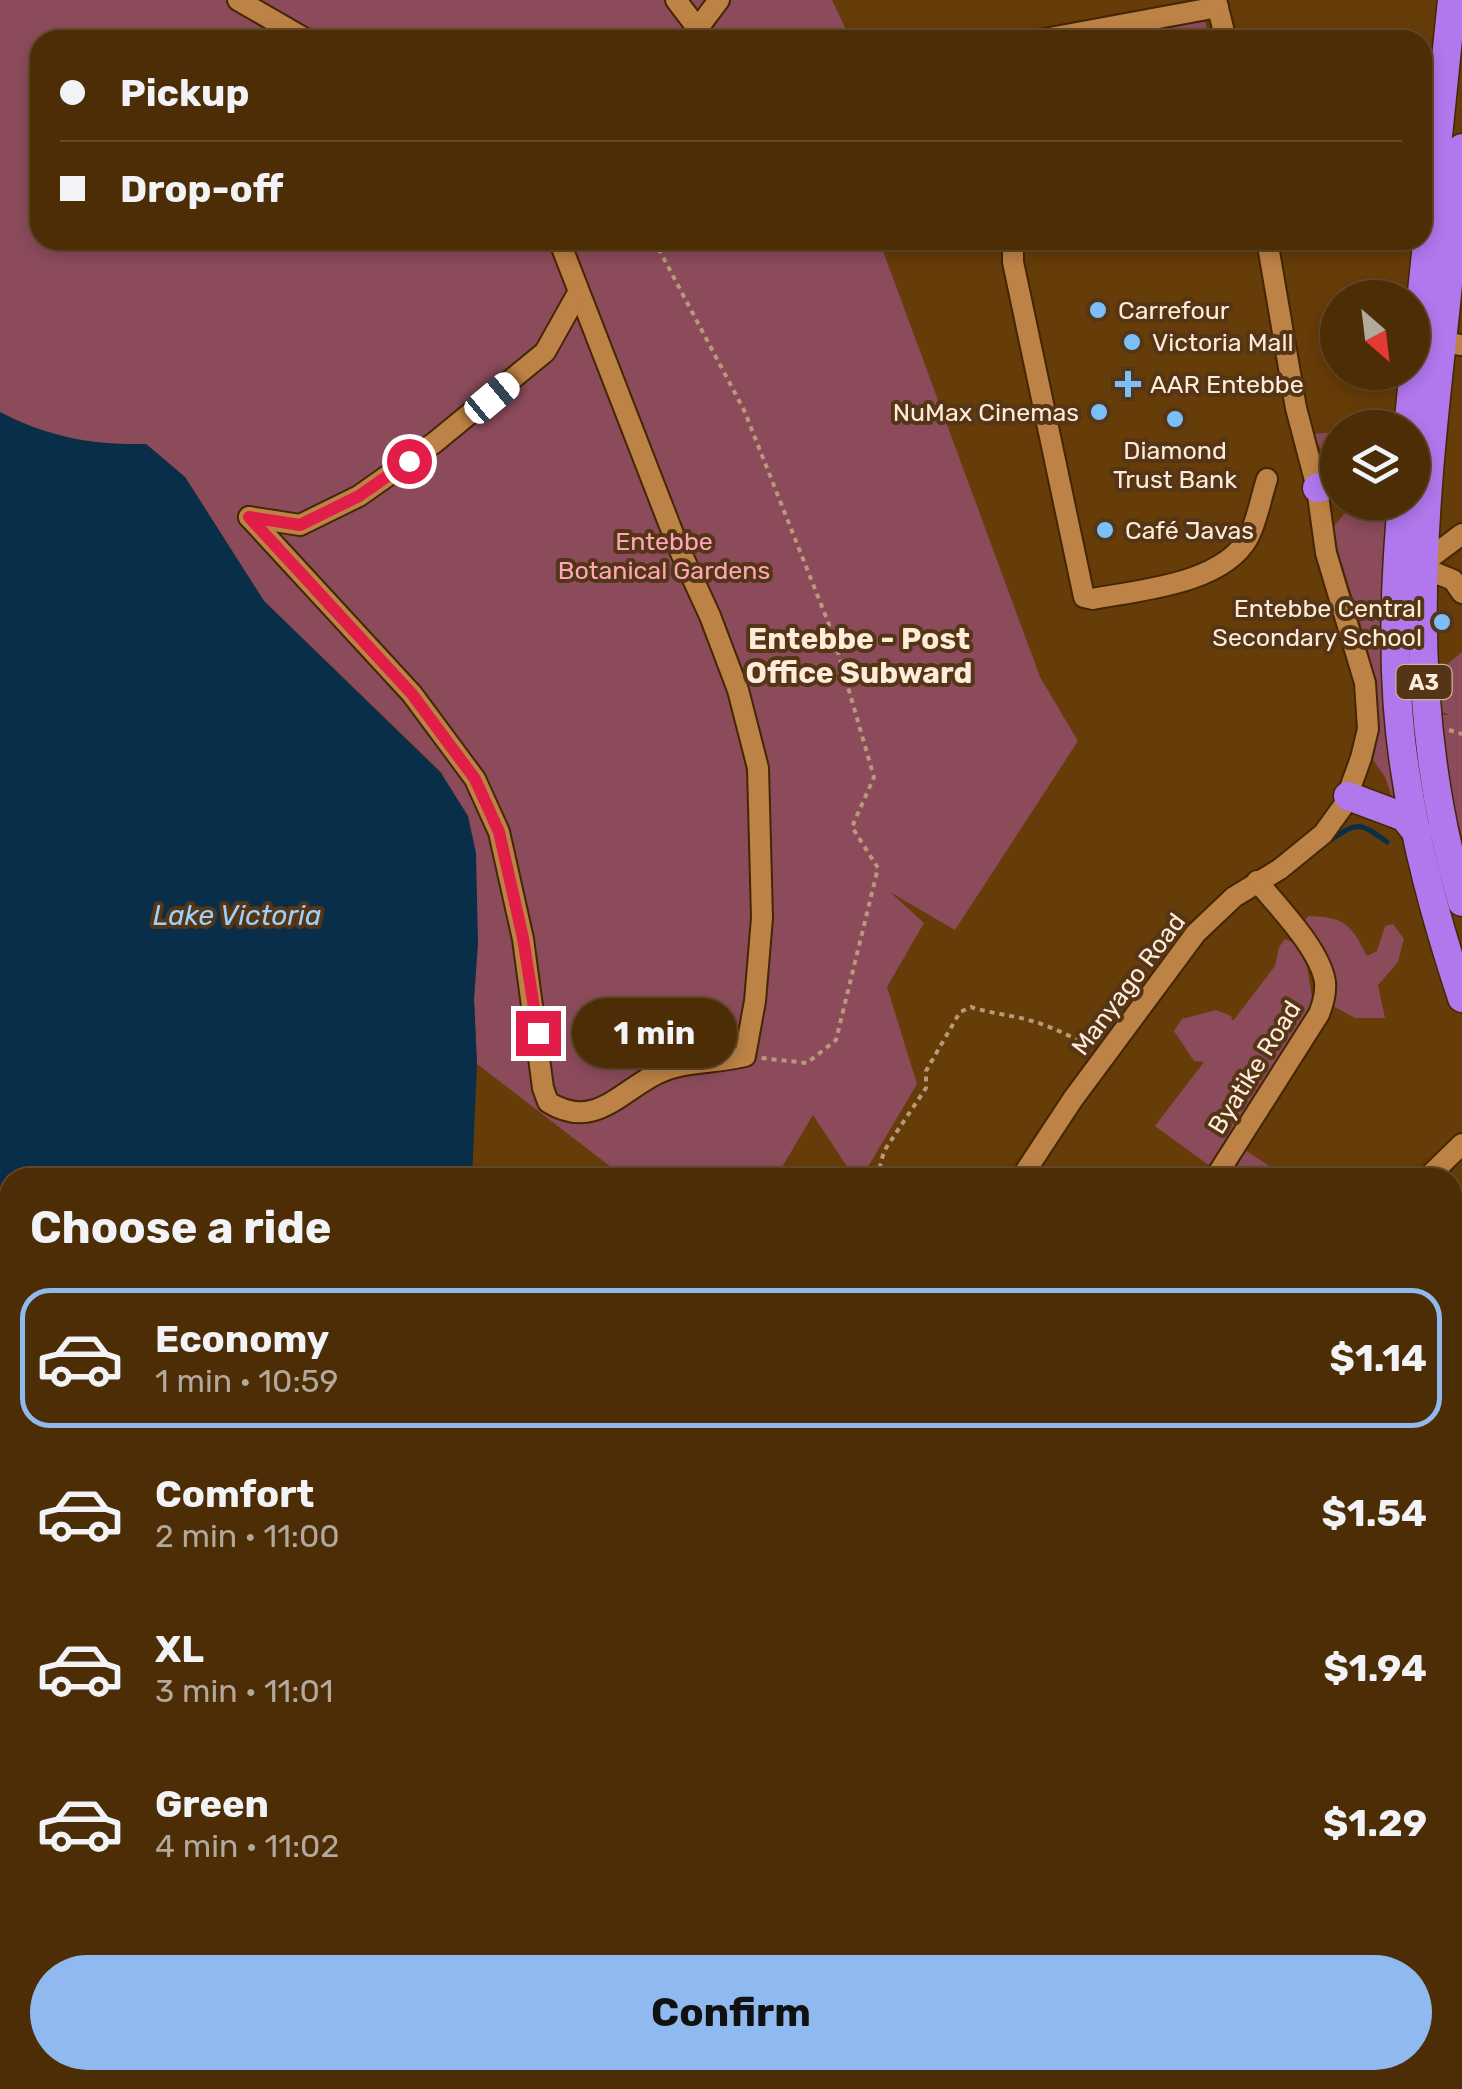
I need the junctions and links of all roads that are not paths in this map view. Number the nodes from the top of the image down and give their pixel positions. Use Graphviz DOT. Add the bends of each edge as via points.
graph roads {
  1 [pos="238,0"];
  2 [pos="676,0"];
  3 [pos="718,0"];
  4 [pos="1452,0"];
  5 [pos="1217,3"];
  6 [pos="290,30"];
  7 [pos="691,30"];
  8 [pos="697,30"];
  9 [pos="1087,30"];
  10 [pos="1224,30"];
  11 [pos="1462,148"];
  12 [pos="1432,195"];
  13 [pos="561,250"];
  14 [pos="1013,250"];
  15 [pos="1269,250"];
  16 [pos="1426,250"];
  17 [pos="578,293"];
  18 [pos="1452,344"];
  19 [pos="1410,410"];
  20 [pos="1430,423"];
  21 [pos="1320,468"];
  22 [pos="1266,479"];
  23 [pos="1326,520"];
  24 [pos="1404,520"];
  25 [pos="1414,520"];
  26 [pos="1462,534"];
  27 [pos="1409,566"];
  28 [pos="1462,593"];
  29 [pos="1346,800"];
  30 [pos="1417,833"];
  31 [pos="1257,881"];
  32 [pos="1462,902"];
  33 [pos="1462,998"];
  34 [pos="1462,1144"];
  35 [pos="1029,1168"];
  36 [pos="1222,1168"];
  37 [pos="1437,1168"];
  1 -- 6 [label="street"];
  2 -- 7 [label="street"];
  3 -- 8 [label="street"];
  4 -- 12 [label="highway"];
  5 -- 9 [label="street"];
  5 -- 10 [label="street"];
  11 -- 18 [label="highway, A3"];
  13 -- 17 [label="street"];
  14 -- 22 [label="street" via="1084,597 1187,581 1220,564 1248,538"];
  15 -- 21 [label="street" via="1296,408"];
  16 -- 19 [label="highway"];
  17 -- 17 [label="street" via="738,690 758,768 762,918 745,1056 674,1067 598,1112 574,1114 548,1102 499,832 475,779 412,694 249,517 300,525 359,496 545,352"];
  18 -- 20 [label="highway, A3"];
  23 -- 29 [label="street" via="1326,553 1364,683 1368,729"];
  24 -- 27 [label="highway, A3"];
  25 -- 27 [label="highway, A3"];
  26 -- 27 [label="street"];
  27 -- 28 [label="street" via="1454,580"];
  27 -- 30 [label="highway, A3" via="1398,692"];
  27 -- 32 [label="highway, A3" via="1433,771"];
  29 -- 30 [label="highway" via="1404,817"];
  29 -- 31 [label="street, Manyago Road" via="1323,834"];
  30 -- 33 [label="highway, A3"];
  31 -- 35 [label="street, Manyago Road" via="1196,933"];
  31 -- 36 [label="street, Byatike Road" via="1316,959 1324,998"];
  34 -- 37 [label="street"];
}
